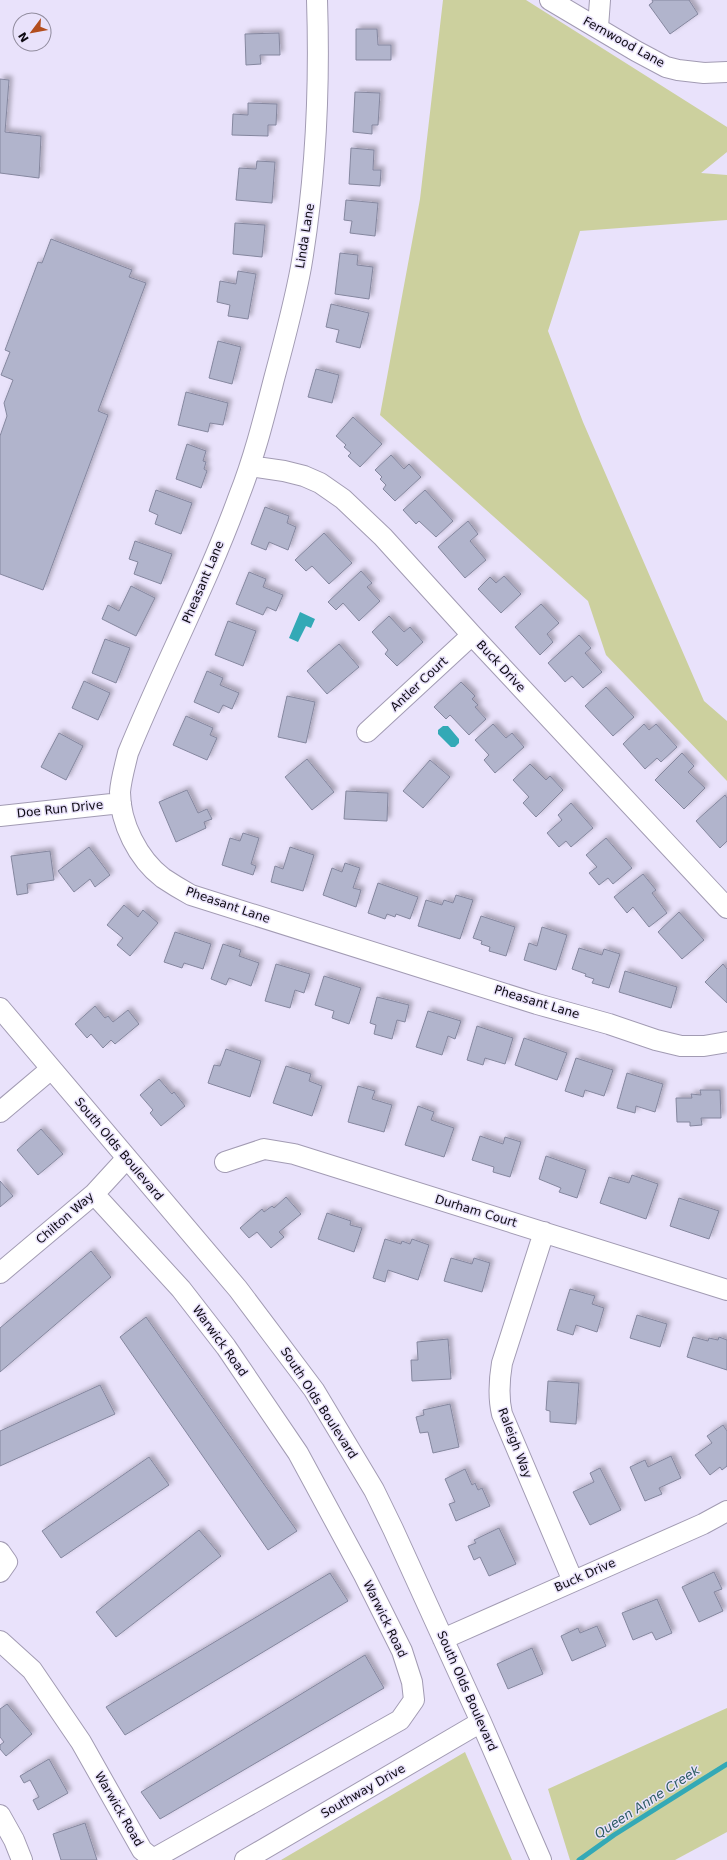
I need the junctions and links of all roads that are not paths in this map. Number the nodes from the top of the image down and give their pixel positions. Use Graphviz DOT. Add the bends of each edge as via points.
graph roads {
  1 [pos="317,0"];
  2 [pos="550,0"];
  3 [pos="600,0"];
  4 [pos="598,27"];
  5 [pos="727,72"];
  6 [pos="250,466"];
  7 [pos="472,635"];
  8 [pos="367,732"];
  9 [pos="121,803"];
  10 [pos="0,816"];
  11 [pos="727,908"];
  12 [pos="0,1008"];
  13 [pos="727,1042"];
  14 [pos="51,1069"];
  15 [pos="0,1112"];
  16 [pos="127,1158"];
  17 [pos="225,1162"];
  18 [pos="94,1194"];
  19 [pos="544,1232"];
  20 [pos="0,1273"];
  21 [pos="727,1290"];
  22 [pos="727,1511"];
  23 [pos="0,1552"];
  24 [pos="0,1572"];
  25 [pos="573,1581"];
  26 [pos="443,1639"];
  27 [pos="0,1641"];
  28 [pos="481,1722"];
  29 [pos="0,1815"];
  30 [pos="153,1859"];
  31 [pos="22,1860"];
  32 [pos="245,1860"];
  33 [pos="541,1860"];
  1 -- 6 [label="street, Linda Lane" via="318,118 310,207 287,328"];
  2 -- 4 [label="street, Fernwood Lane"];
  3 -- 4 [label="street"];
  4 -- 5 [label="street, Fernwood Lane" via="666,66 704,73"];
  6 -- 7 [label="street, Buck Drive" via="304,476 320,483 343,499 383,537"];
  6 -- 9 [label="street, Pheasant Lane" via="239,498 128,753 122,777"];
  7 -- 8 [label="street, Antler Court"];
  7 -- 11 [label="street, Buck Drive"];
  9 -- 10 [label="street, Doe Run Drive"];
  9 -- 13 [label="street, Pheasant Lane" via="125,823 138,851 161,877 191,895 656,1040 681,1046"];
  12 -- 14 [label="street, South Olds Boulevard"];
  14 -- 15 [label="street"];
  14 -- 16 [label="street, South Olds Boulevard"];
  16 -- 18 [label="street, Chilton Way"];
  16 -- 26 [label="street, South Olds Boulevard" via="238,1289 314,1390 374,1490"];
  17 -- 19 [label="street, Durham Court" via="264,1149 294,1154"];
  18 -- 20 [label="street, Chilton Way"];
  18 -- 30 [label="street, Warwick Road" via="181,1289 226,1346 298,1453 402,1651 412,1682 414,1700 400,1720"];
  19 -- 21 [label="street, Durham Court"];
  19 -- 25 [label="street, Raleigh Way" via="502,1363 499,1401 502,1414"];
  22 -- 25 [label="street, Buck Drive"];
  23 -- 24 [label="street" via="6,1562"];
  25 -- 26 [label="street, Buck Drive"];
  26 -- 28 [label="street, South Olds Boulevard"];
  27 -- 30 [label="street, Warwick Road" via="32,1670 81,1742 142,1850"];
  28 -- 32 [label="street, Southway Drive"];
  28 -- 33 [label="street, South Olds Boulevard"];
  29 -- 31 [label="street"];
}
